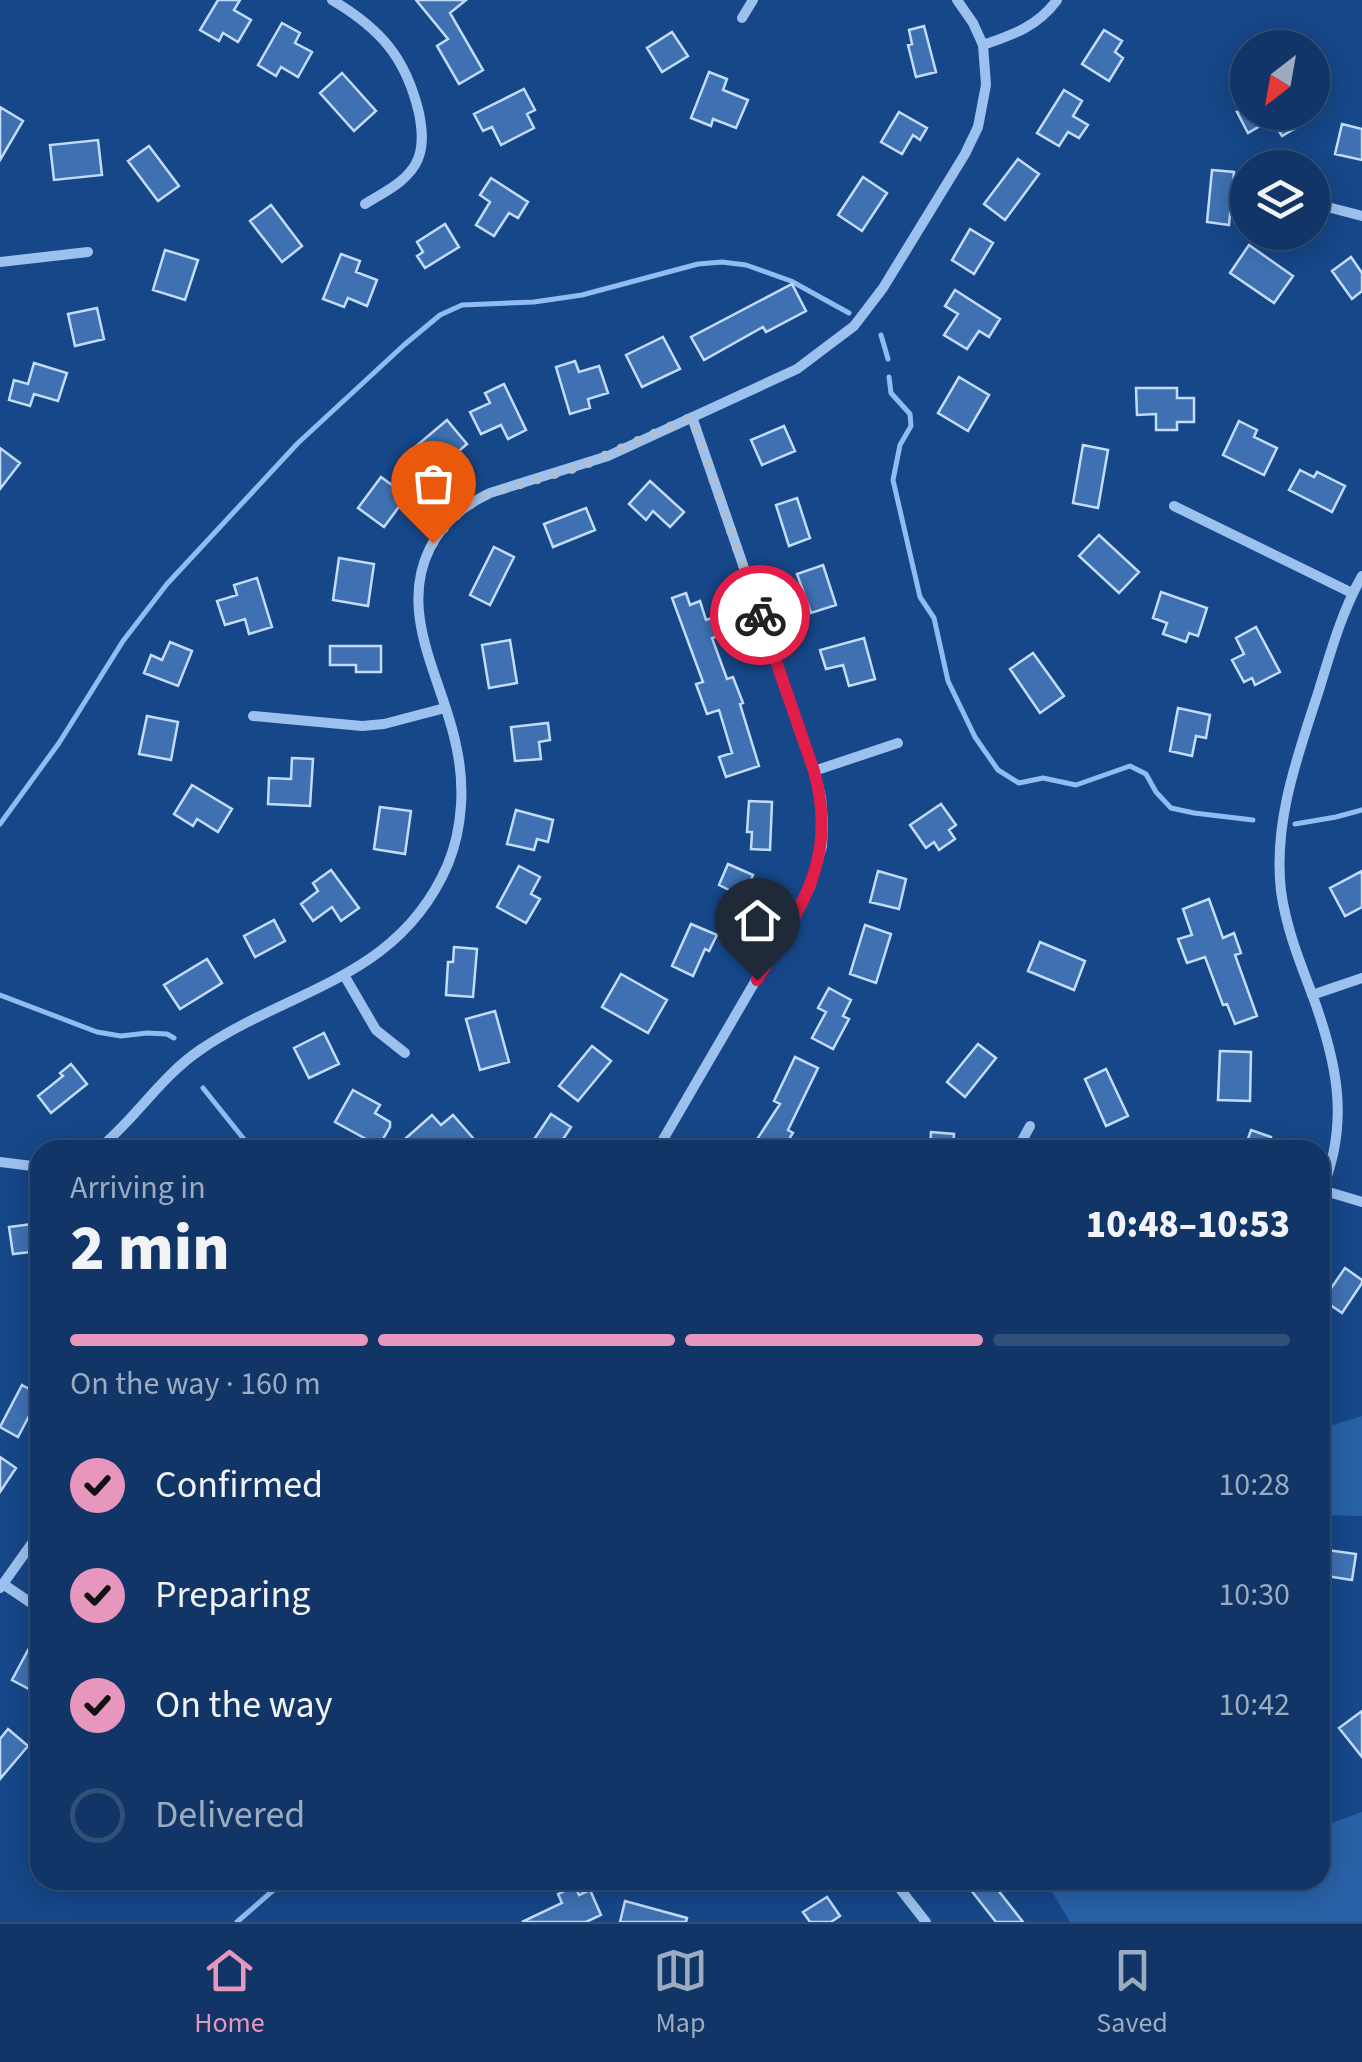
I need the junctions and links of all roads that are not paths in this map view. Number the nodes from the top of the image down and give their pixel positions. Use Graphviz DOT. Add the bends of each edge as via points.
graph roads {
  1 [pos="332,0"];
  2 [pos="753,0"];
  3 [pos="957,0"];
  4 [pos="1058,0"];
  5 [pos="742,18"];
  6 [pos="983,45"];
  7 [pos="365,204"];
  8 [pos="1330,208"];
  9 [pos="1362,216"];
  10 [pos="88,252"];
  11 [pos="0,262"];
  12 [pos="692,417"];
  13 [pos="1174,506"];
  14 [pos="1362,576"];
  15 [pos="1352,593"];
  16 [pos="445,708"];
  17 [pos="253,716"];
  18 [pos="898,743"];
  19 [pos="814,771"];
  20 [pos="344,976"];
  21 [pos="1362,978"];
  22 [pos="1312,995"];
  23 [pos="405,1053"];
  24 [pos="1030,1126"];
  25 [pos="108,1140"];
  26 [pos="662,1140"];
  27 [pos="1023,1140"];
  28 [pos="0,1162"];
  29 [pos="30,1166"];
  30 [pos="1330,1166"];
  31 [pos="1330,1194"];
  32 [pos="1362,1202"];
  33 [pos="30,1546"];
  34 [pos="1,1586"];
  35 [pos="30,1602"];
  36 [pos="902,1890"];
  37 [pos="926,1922"];
  1 -- 7 [label="street" via="395,52 421,122 418,160 406,178"];
  2 -- 5 [label="street"];
  3 -- 6 [label="street"];
  4 -- 6 [label="street" via="1032,26"];
  6 -- 12 [label="street" via="986,85 978,128 868,310 796,369"];
  8 -- 9 [label="street"];
  10 -- 11 [label="street"];
  12 -- 16 [label="street" via="456,512 428,554 418,595"];
  12 -- 19 [label="street"];
  13 -- 15 [label="street"];
  14 -- 15 [label="street"];
  15 -- 22 [label="street" via="1300,748 1279,842 1290,938"];
  16 -- 17 [label="street" via="362,726"];
  16 -- 20 [label="street" via="461,779 449,861 413,922"];
  18 -- 19 [label="street"];
  19 -- 26 [label="street" via="824,823 810,886"];
  20 -- 23 [label="street" via="376,1030"];
  20 -- 25 [label="street" via="198,1051"];
  21 -- 22 [label="street"];
  22 -- 30 [label="street" via="1338,1098"];
  24 -- 27 [label="street"];
  28 -- 29 [label="street"];
  31 -- 32 [label="street"];
  33 -- 34 [label="street"];
  34 -- 35 [label="street"];
  36 -- 37 [label="street"];
}
